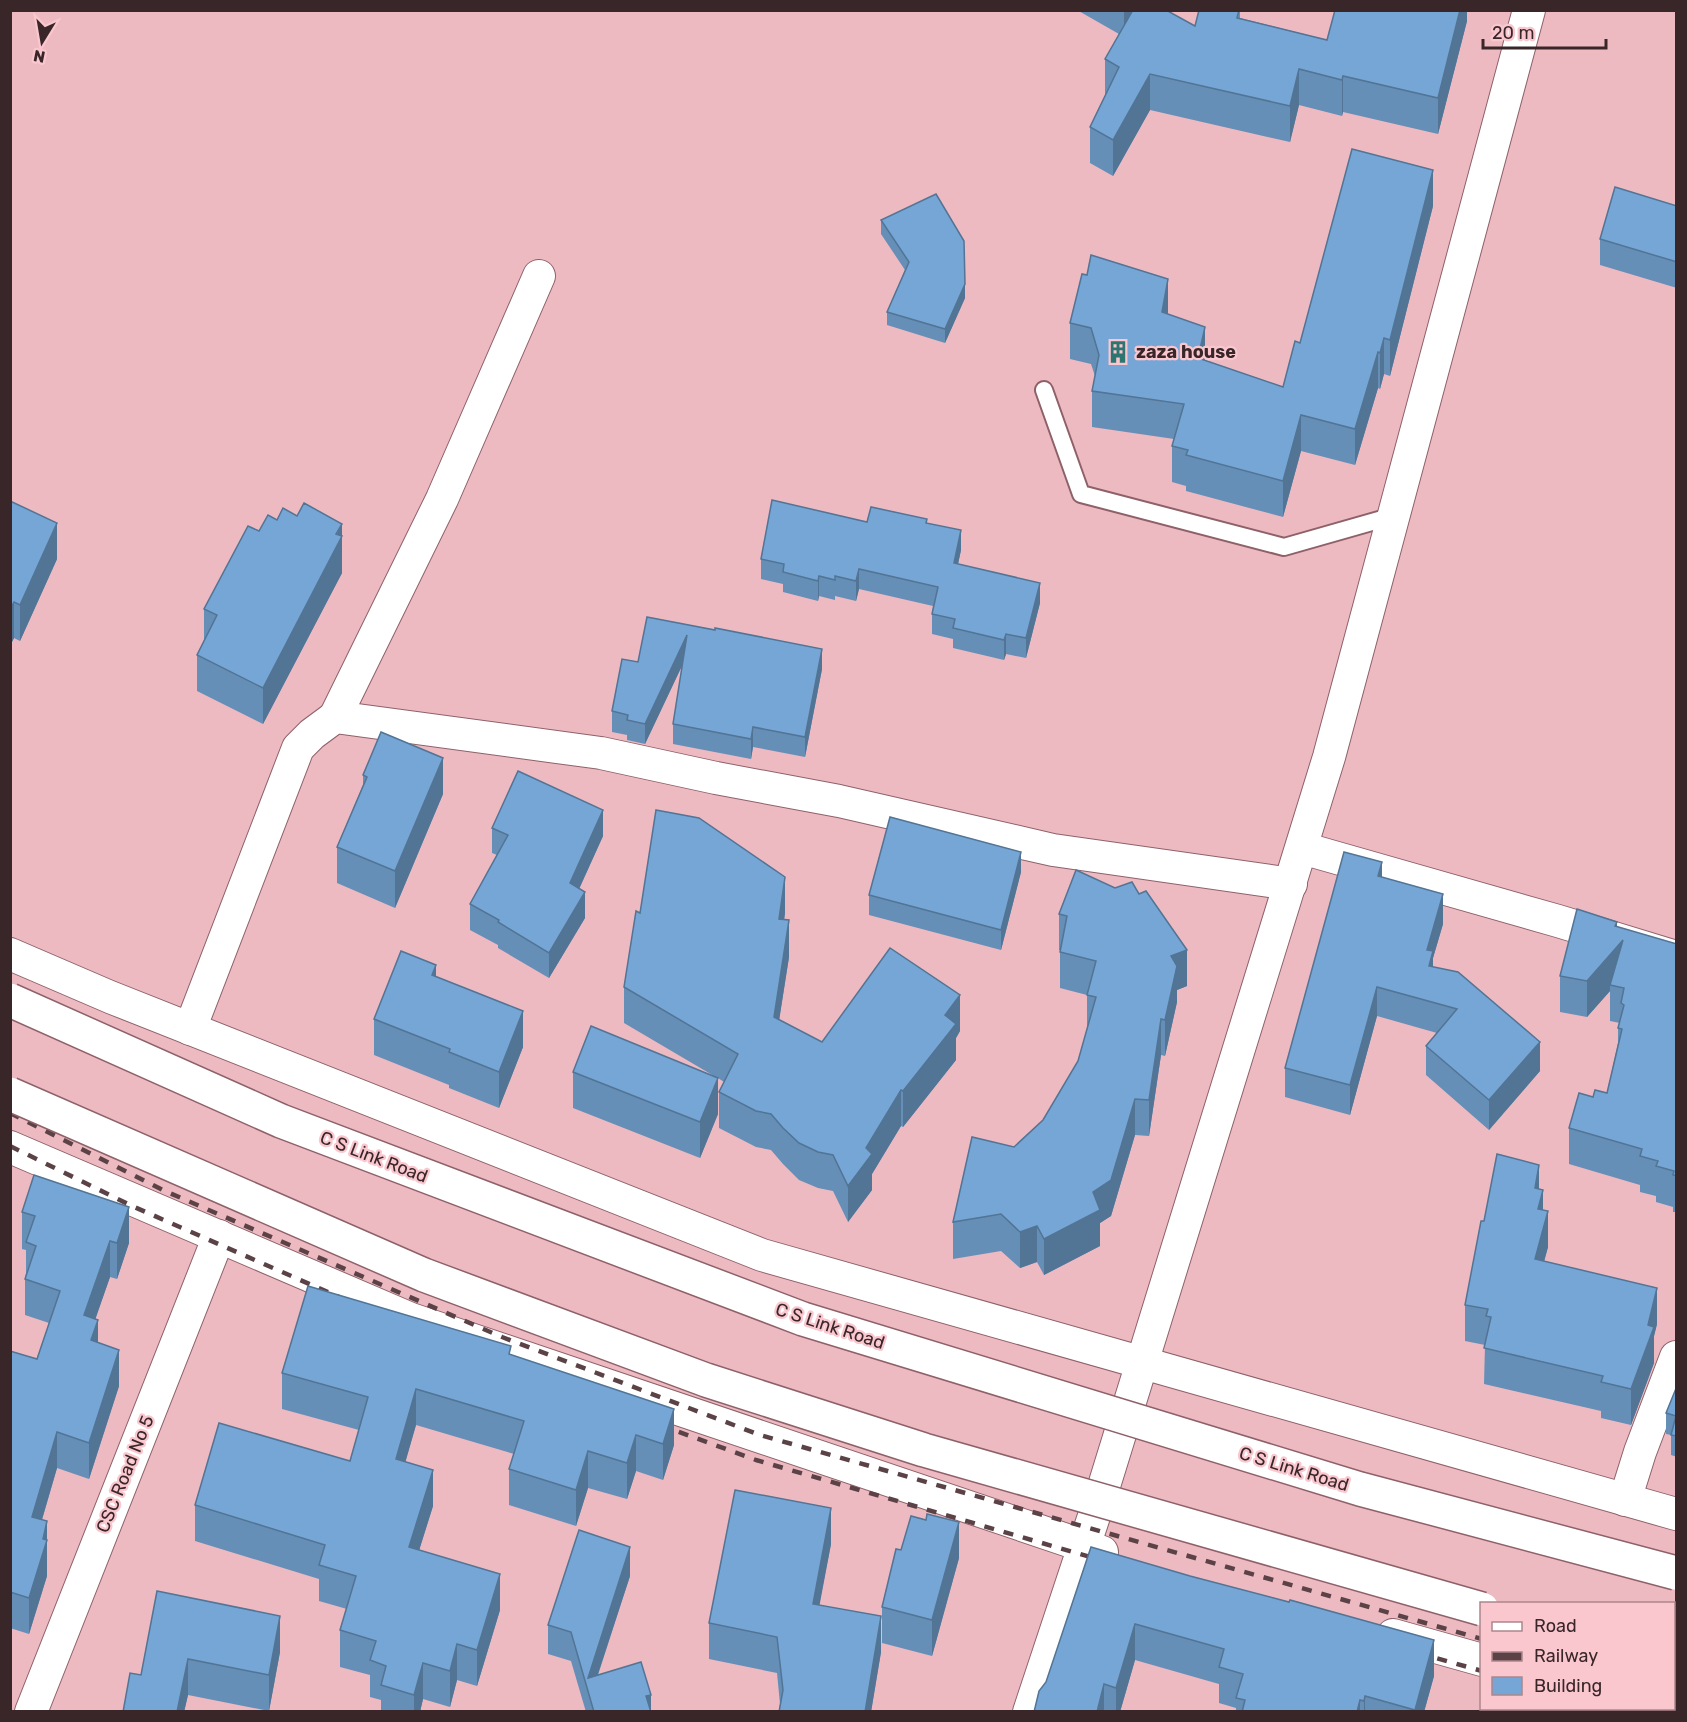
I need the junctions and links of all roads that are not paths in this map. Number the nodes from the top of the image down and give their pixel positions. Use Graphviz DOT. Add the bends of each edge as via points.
graph roads {
  1 [pos="1529,10"];
  2 [pos="539,276"];
  3 [pos="1044,390"];
  4 [pos="1393,516"];
  5 [pos="335,717"];
  6 [pos="1302,848"];
  7 [pos="1291,884"];
  8 [pos="10,954"];
  9 [pos="1677,957"];
  10 [pos="10,1000"];
  11 [pos="190,1029"];
  12 [pos="10,1094"];
  13 [pos="10,1147"];
  14 [pos="219,1236"];
  15 [pos="1677,1357"];
  16 [pos="1143,1364"];
  17 [pos="1625,1500"];
  18 [pos="1677,1514"];
  19 [pos="1084,1547"];
  20 [pos="1129,1560"];
  21 [pos="1677,1573"];
  22 [pos="1480,1608"];
  23 [pos="1368,1628"];
  24 [pos="1480,1659"];
  25 [pos="31,1712"];
  26 [pos="1029,1712"];
  1 -- 4 [label="street"];
  2 -- 5 [label="street" via="442,499"];
  3 -- 4 [label="lane" via="1081,494 1284,546"];
  4 -- 6 [label="street"];
  5 -- 7 [label="street" via="601,753 839,801 1053,850"];
  5 -- 11 [label="street" via="298,747"];
  6 -- 7 [label="street"];
  6 -- 9 [label="street"];
  7 -- 16 [label="street"];
  8 -- 11 [label="street"];
  10 -- 21 [label="main road, C S Link Road, bridge" via="281,1121 803,1319 1360,1489"];
  11 -- 16 [label="street" via="762,1255"];
  12 -- 22 [label="main road, bridge" via="424,1275 706,1380 924,1450"];
  13 -- 14 [label="street"];
  14 -- 19 [label="street" via="411,1319"];
  14 -- 25 [label="street, CSC Road No 5"];
  15 -- 17 [label="street"];
  16 -- 17 [label="street"];
  16 -- 19 [label="street"];
  17 -- 18 [label="street"];
  19 -- 20 [label="street"];
  19 -- 26 [label="street"];
  23 -- 24 [label="street"];
}
